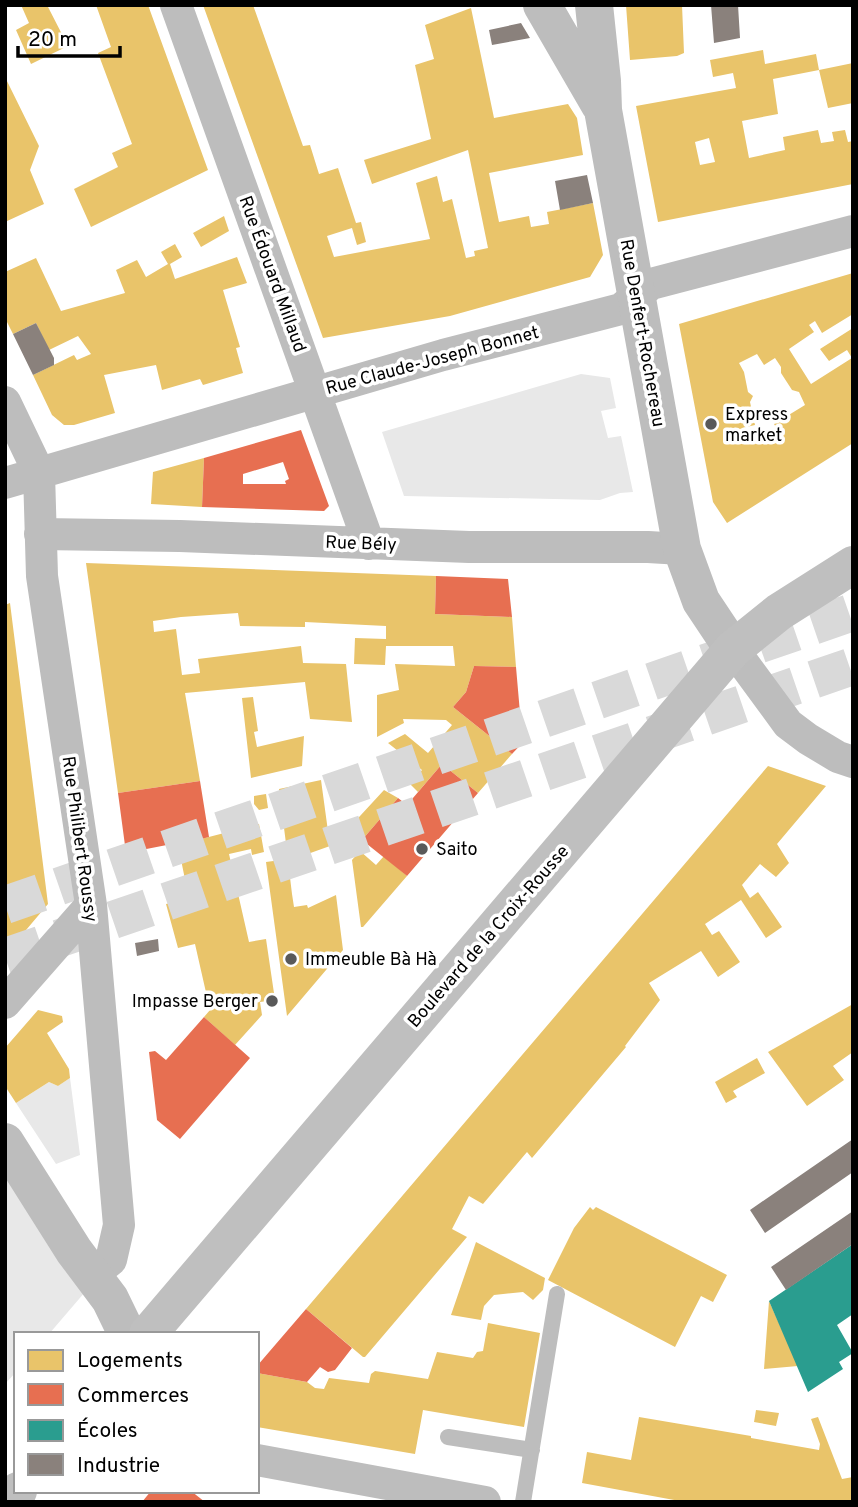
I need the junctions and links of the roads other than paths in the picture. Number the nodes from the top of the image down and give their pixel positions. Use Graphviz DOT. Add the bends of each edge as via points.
graph roads {
  1 [pos="176,5"];
  2 [pos="542,5"];
  3 [pos="594,5"];
  4 [pos="603,110"];
  5 [pos="853,231"];
  6 [pos="637,295"];
  7 [pos="316,391"];
  8 [pos="5,402"];
  9 [pos="39,473"];
  10 [pos="5,483"];
  11 [pos="40,534"];
  12 [pos="369,544"];
  13 [pos="682,550"];
  14 [pos="853,565"];
  15 [pos="733,649"];
  16 [pos="853,762"];
  17 [pos="91,905"];
  18 [pos="5,1003"];
  19 [pos="5,1142"];
  20 [pos="92,1275"];
  21 [pos="557,1294"];
  22 [pos="126,1332"];
  23 [pos="150,1332"];
  24 [pos="448,1437"];
  25 [pos="531,1450"];
  26 [pos="259,1461"];
  27 [pos="371,1492"];
  28 [pos="485,1502"];
  29 [pos="523,1502"];
  1 -- 7 [label="street, Rue Édouard Millaud"];
  2 -- 4 [label="street"];
  3 -- 4 [label="street, Rue Denfert-Rochereau"];
  4 -- 6 [label="street, Rue Denfert-Rochereau"];
  5 -- 6 [label="street, Rue Claude-Joseph Bonnet" via="651,284"];
  6 -- 7 [label="street, Rue Claude-Joseph Bonnet" via="621,309"];
  6 -- 13 [label="street, Rue Denfert-Rochereau"];
  7 -- 9 [label="street, Rue Claude-Joseph Bonnet"];
  7 -- 12 [label="street, Rue Édouard Millaud"];
  8 -- 9 [label="street, Rue Philibert Roussy"];
  9 -- 10 [label="street, Rue Claude-Joseph Bonnet"];
  9 -- 11 [label="street, Rue Philibert Roussy"];
  11 -- 12 [label="street, Rue Bély"];
  11 -- 17 [label="street, Rue Philibert Roussy" via="42,576"];
  12 -- 13 [label="street, Rue Bély"];
  13 -- 15 [label="street, Rue Denfert-Rochereau" via="701,601"];
  14 -- 15 [label="main road, Boulevard de la Croix-Rousse" via="779,612"];
  15 -- 16 [label="street" via="788,723"];
  15 -- 23 [label="main road, Boulevard de la Croix-Rousse"];
  17 -- 18 [label="street"];
  17 -- 20 [label="street, Rue Philibert Roussy" via="119,1224 111,1260"];
  19 -- 20 [label="street"];
  20 -- 22 [label="street"];
  21 -- 25 [label="lane"];
  24 -- 25 [label="lane"];
  25 -- 29 [label="lane"];
  26 -- 27 [label="street"];
  27 -- 28 [label="street"];
}
